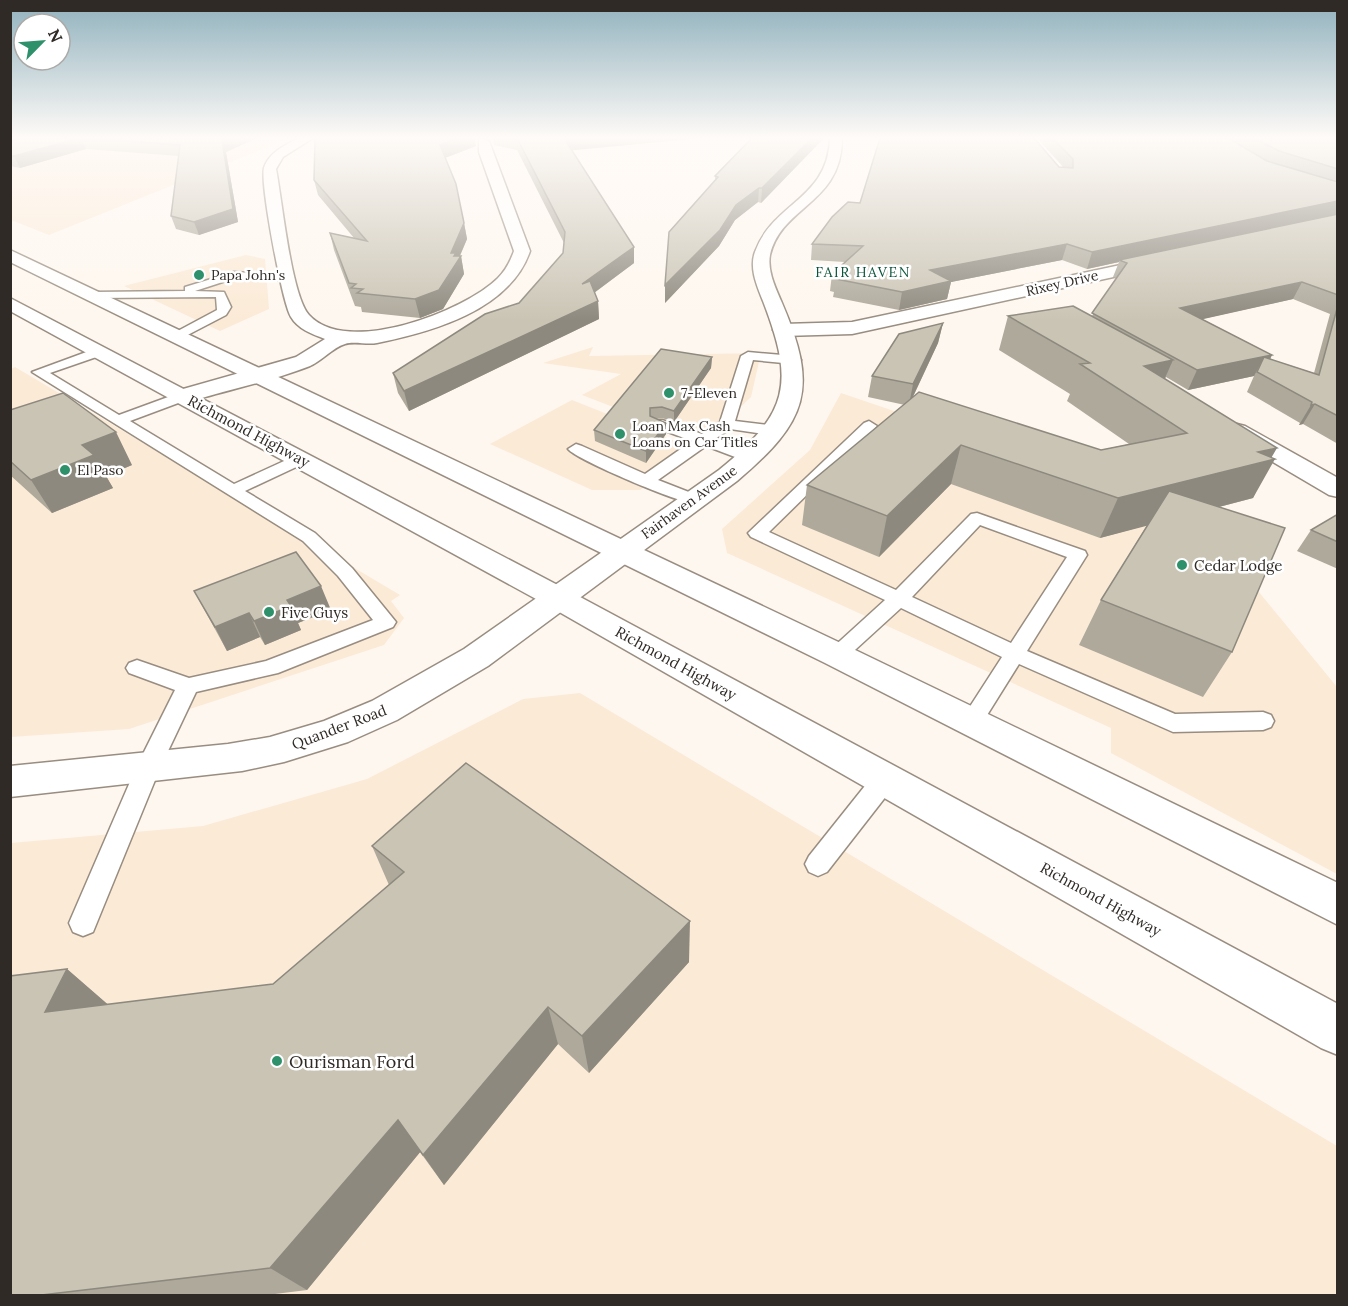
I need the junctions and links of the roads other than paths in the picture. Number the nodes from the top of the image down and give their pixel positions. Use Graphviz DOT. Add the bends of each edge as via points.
graph roads {
  1 [pos="275,199"];
  2 [pos="503,199"];
  3 [pos="810,199"];
  4 [pos="10,255"];
  5 [pos="1180,257"];
  6 [pos="288,280"];
  7 [pos="254,288"];
  8 [pos="94,295"];
  9 [pos="178,295"];
  10 [pos="1005,296"];
  11 [pos="10,303"];
  12 [pos="1031,310"];
  13 [pos="783,330"];
  14 [pos="178,336"];
  15 [pos="341,338"];
  16 [pos="100,351"];
  17 [pos="794,360"];
  18 [pos="257,375"];
  19 [pos="184,396"];
  20 [pos="120,420"];
  21 [pos="657,423"];
  22 [pos="1223,423"];
  23 [pos="727,424"];
  24 [pos="870,426"];
  25 [pos="777,431"];
  26 [pos="705,440"];
  27 [pos="576,449"];
  28 [pos="749,457"];
  29 [pos="301,459"];
  30 [pos="646,481"];
  31 [pos="1338,489"];
  32 [pos="234,490"];
  33 [pos="693,500"];
  34 [pos="622,551"];
  35 [pos="558,598"];
  36 [pos="899,599"];
  37 [pos="837,655"];
  38 [pos="1017,655"];
  39 [pos="137,668"];
  40 [pos="188,686"];
  41 [pos="1263,721"];
  42 [pos="971,722"];
  43 [pos="148,768"];
  44 [pos="885,779"];
  45 [pos="10,782"];
  46 [pos="818,864"];
  47 [pos="1338,905"];
  48 [pos="83,923"];
  49 [pos="1338,1031"];
  1 -- 6 [label="main road"];
  2 -- 15 [label="main road" via="520,243 520,262 501,285 451,313 378,336"];
  3 -- 13 [label="main road, Fairhaven Avenue" via="776,229 763,251 762,276"];
  4 -- 8 [label="main road"];
  5 -- 10 [label="main road, Rixey Drive"];
  6 -- 7 [label="lane"];
  6 -- 9 [label="lane" via="234,275"];
  6 -- 15 [label="main road" via="293,306 300,318"];
  8 -- 9 [label="lane"];
  8 -- 14 [label="main road"];
  9 -- 14 [label="lane" via="226,293 222,312"];
  10 -- 12 [label="main road"];
  10 -- 13 [label="main road, Rixey Drive" via="852,328"];
  11 -- 16 [label="main road, Richmond Highway"];
  13 -- 17 [label="main road, Fairhaven Avenue"];
  14 -- 18 [label="main road"];
  15 -- 18 [label="main road" via="312,357"];
  16 -- 19 [label="main road, Richmond Highway"];
  16 -- 20 [label="lane" via="39,372"];
  17 -- 23 [label="lane" via="748,356"];
  17 -- 25 [label="main road, Fairhaven Avenue" via="789,404"];
  18 -- 19 [label="main road"];
  18 -- 34 [label="main road"];
  19 -- 20 [label="lane"];
  19 -- 29 [label="main road, Richmond Highway"];
  20 -- 32 [label="lane"];
  21 -- 26 [label="lane"];
  22 -- 31 [label="main road"];
  23 -- 25 [label="lane"];
  23 -- 26 [label="lane"];
  24 -- 36 [label="lane" via="757,533"];
  25 -- 28 [label="main road, Fairhaven Avenue"];
  26 -- 28 [label="lane"];
  26 -- 30 [label="lane"];
  27 -- 30 [label="lane"];
  28 -- 33 [label="main road, Fairhaven Avenue"];
  29 -- 32 [label="lane"];
  29 -- 35 [label="main road, Richmond Highway"];
  30 -- 33 [label="lane"];
  32 -- 40 [label="lane" via="309,537 345,572 386,622 270,668"];
  33 -- 34 [label="main road, Fairhaven Avenue"];
  34 -- 35 [label="main road, Quander Road"];
  34 -- 37 [label="main road"];
  35 -- 43 [label="main road, Quander Road" via="457,672 388,709 316,739 241,757"];
  35 -- 44 [label="main road, Richmond Highway"];
  36 -- 37 [label="lane"];
  36 -- 38 [label="lane"];
  36 -- 38 [label="lane" via="977,518 1078,555"];
  37 -- 42 [label="main road"];
  38 -- 41 [label="lane" via="1173,723"];
  38 -- 42 [label="lane"];
  39 -- 40 [label="lane"];
  40 -- 43 [label="lane"];
  42 -- 47 [label="main road"];
  43 -- 45 [label="main road, Quander Road"];
  43 -- 48 [label="lane"];
  44 -- 46 [label="lane"];
  44 -- 49 [label="main road, Richmond Highway"];
}
